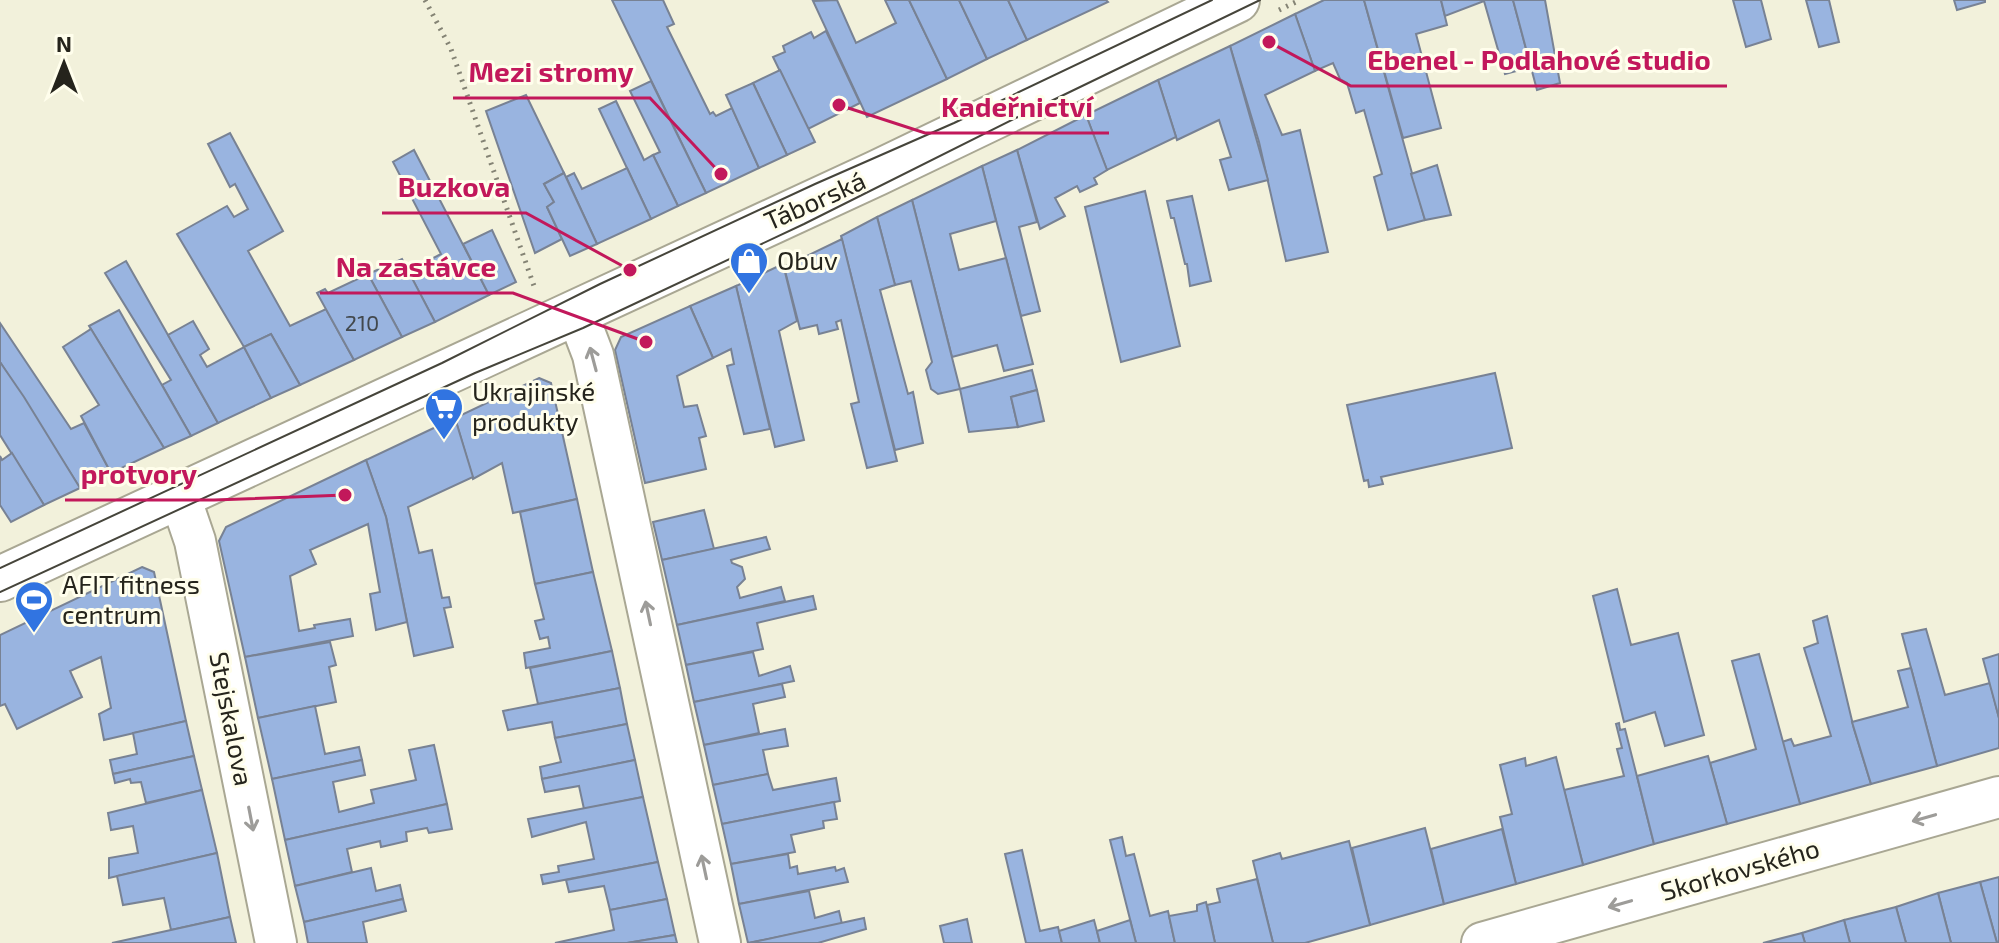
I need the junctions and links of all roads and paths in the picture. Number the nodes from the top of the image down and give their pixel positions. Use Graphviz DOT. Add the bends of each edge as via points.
graph roads {
  1 [pos="425,0"];
  2 [pos="1237,0"];
  3 [pos="534,286"];
  4 [pos="577,313"];
  5 [pos="180,497"];
  6 [pos="0,579"];
  7 [pos="1999,797"];
  8 [pos="276,943"];
  9 [pos="720,943"];
  10 [pos="1482,943"];
  1 -- 3 [label="path" via="451,49"];
  2 -- 4 [label="street, Táborská"];
  4 -- 5 [label="street, Táborská"];
  9 -- 4 [label="street, one-way" via="593,355"];
  5 -- 6 [label="street, Táborská"];
  5 -- 8 [label="street, Stejskalova, one-way" via="195,541"];
  7 -- 10 [label="street, Skorkovského, one-way"];
}
